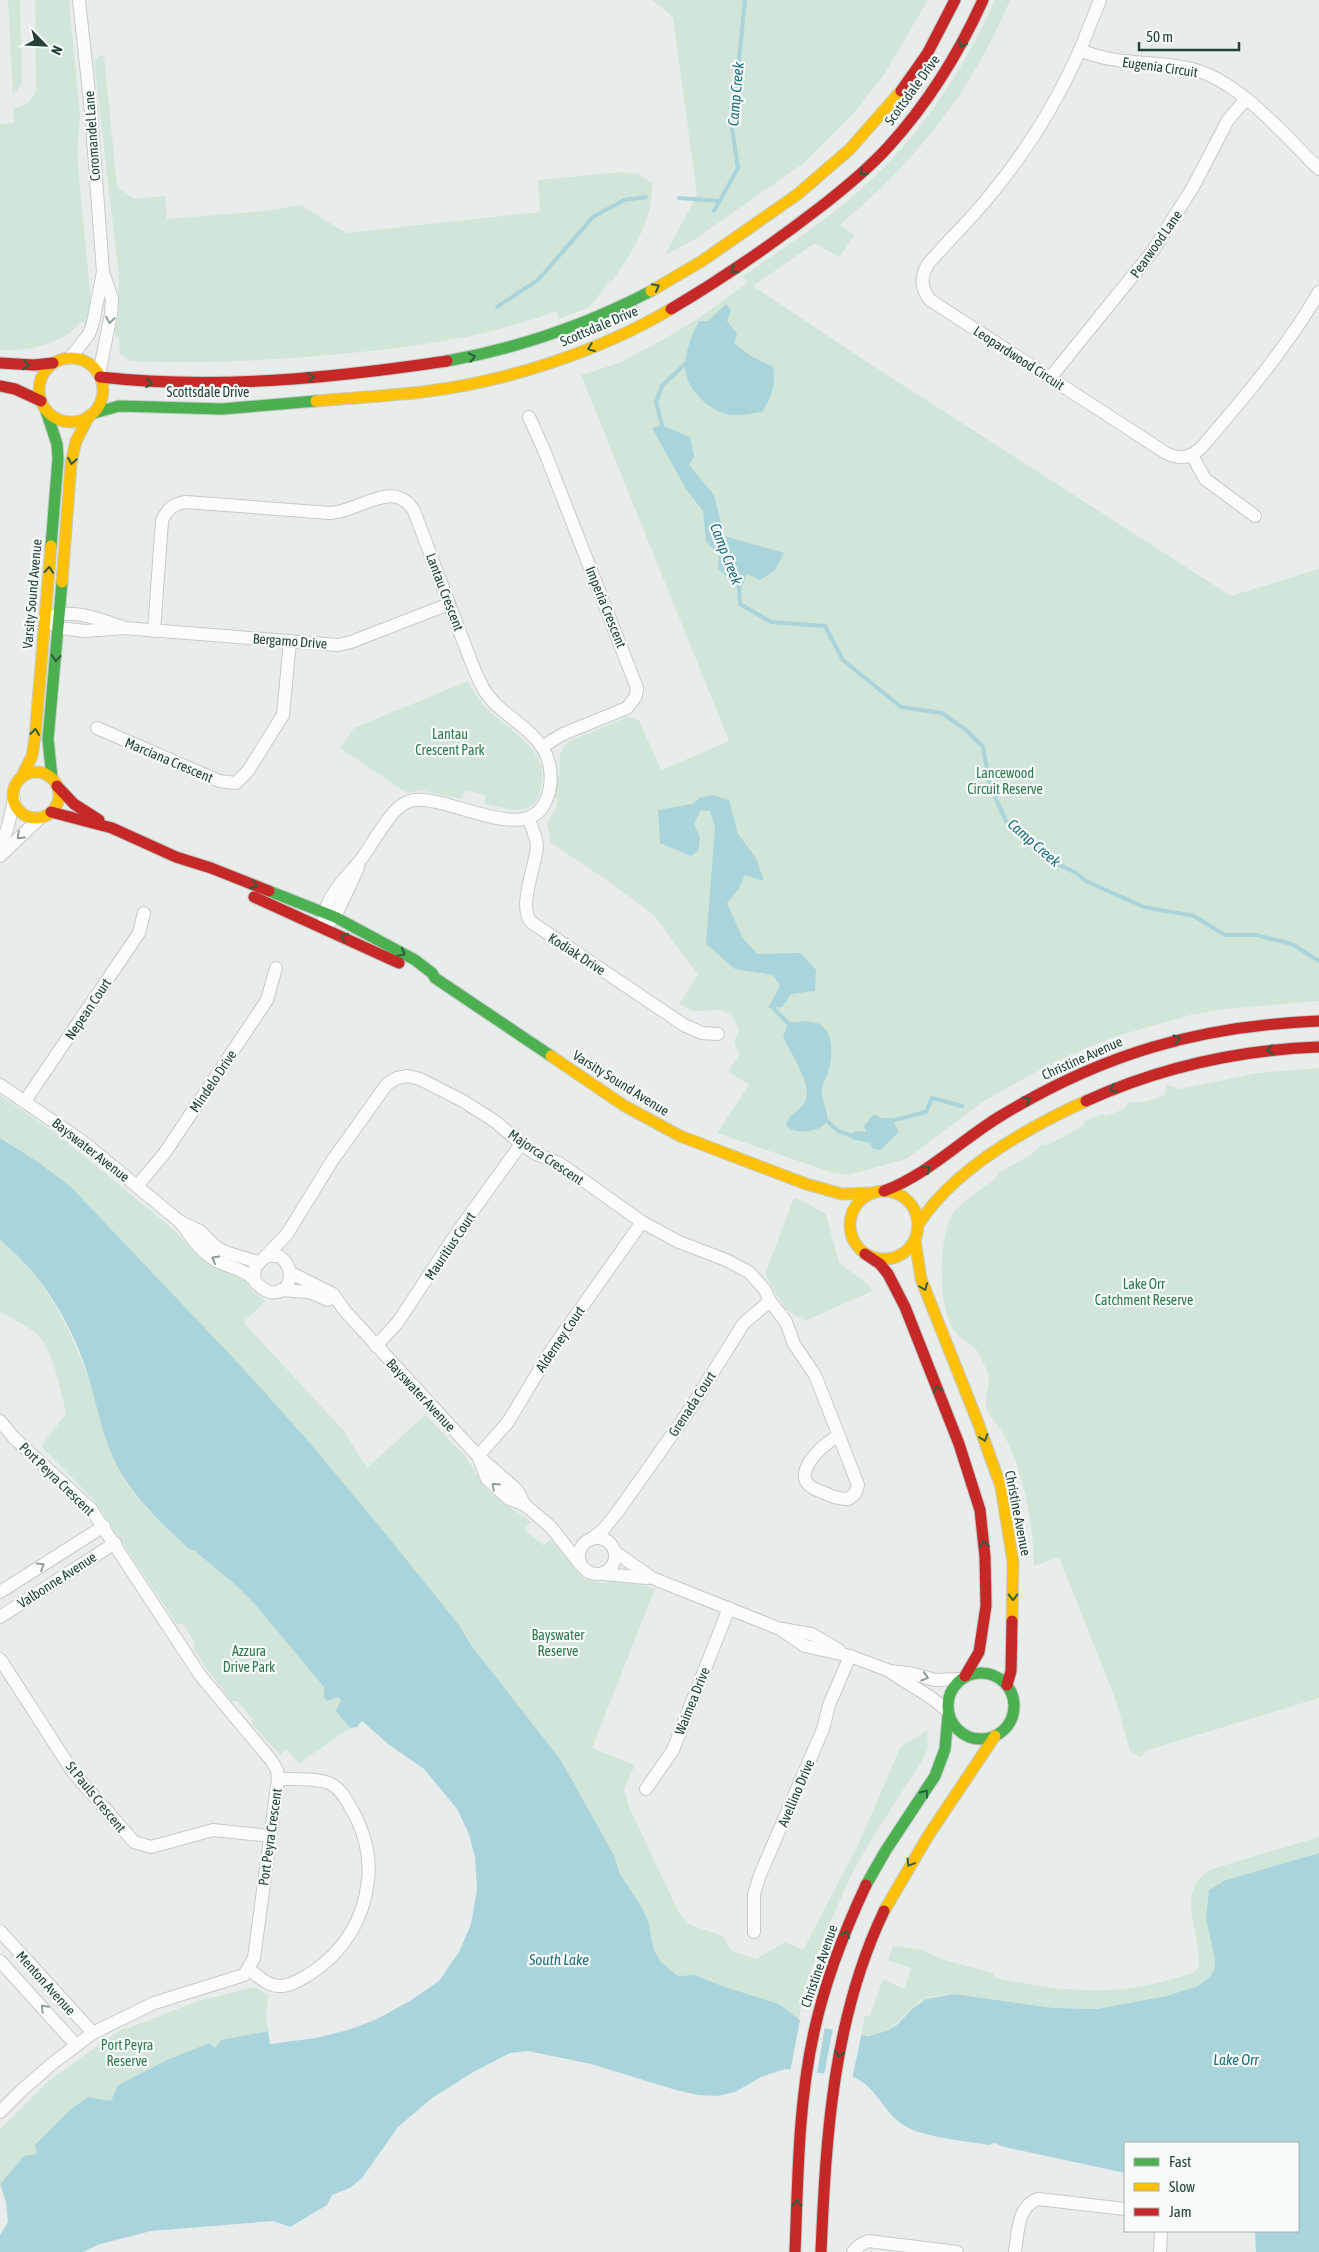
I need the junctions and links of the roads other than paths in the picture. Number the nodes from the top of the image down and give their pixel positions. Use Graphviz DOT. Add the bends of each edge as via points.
graph roads {
  1 [pos="79,0"];
  2 [pos="955,0"];
  3 [pos="983,0"];
  4 [pos="1100,0"];
  5 [pos="1080,50"];
  6 [pos="1246,99"];
  7 [pos="1319,170"];
  8 [pos="103,272"];
  9 [pos="1319,292"];
  10 [pos="70,358"];
  11 [pos="0,363"];
  12 [pos="53,363"];
  13 [pos="100,375"];
  14 [pos="1050,378"];
  15 [pos="0,386"];
  16 [pos="44,406"];
  17 [pos="92,415"];
  18 [pos="528,417"];
  19 [pos="1192,456"];
  20 [pos="1255,516"];
  21 [pos="449,604"];
  22 [pos="60,614"];
  23 [pos="45,619"];
  24 [pos="59,628"];
  25 [pos="124,628"];
  26 [pos="154,631"];
  27 [pos="290,642"];
  28 [pos="97,728"];
  29 [pos="542,747"];
  30 [pos="21,778"];
  31 [pos="54,782"];
  32 [pos="14,799"];
  33 [pos="46,815"];
  34 [pos="529,819"];
  35 [pos="112,828"];
  36 [pos="0,849"];
  37 [pos="0,856"];
  38 [pos="176,856"];
  39 [pos="144,913"];
  40 [pos="330,915"];
  41 [pos="323,928"];
  42 [pos="276,968"];
  43 [pos="435,978"];
  44 [pos="1319,1021"];
  45 [pos="718,1034"];
  46 [pos="1319,1047"];
  47 [pos="0,1084"];
  48 [pos="25,1101"];
  49 [pos="522,1144"];
  50 [pos="806,1184"];
  51 [pos="137,1186"];
  52 [pos="884,1191"];
  53 [pos="872,1193"];
  54 [pos="179,1221"];
  55 [pos="642,1222"];
  56 [pos="850,1225"];
  57 [pos="918,1225"];
  58 [pos="287,1234"];
  59 [pos="915,1240"];
  60 [pos="865,1254"];
  61 [pos="262,1259"];
  62 [pos="285,1260"];
  63 [pos="291,1273"];
  64 [pos="256,1283"];
  65 [pos="281,1290"];
  66 [pos="770,1301"];
  67 [pos="345,1311"];
  68 [pos="376,1346"];
  69 [pos="0,1421"];
  70 [pos="839,1436"];
  71 [pos="478,1456"];
  72 [pos="618,1510"];
  73 [pos="104,1526"];
  74 [pos="550,1526"];
  75 [pos="588,1541"];
  76 [pos="115,1543"];
  77 [pos="615,1550"];
  78 [pos="580,1564"];
  79 [pos="604,1574"];
  80 [pos="652,1578"];
  81 [pos="0,1592"];
  82 [pos="729,1608"];
  83 [pos="0,1617"];
  84 [pos="850,1656"];
  85 [pos="0,1659"];
  86 [pos="890,1671"];
  87 [pos="963,1678"];
  88 [pos="1007,1685"];
  89 [pos="948,1713"];
  90 [pos="995,1736"];
  91 [pos="278,1779"];
  92 [pos="646,1789"];
  93 [pos="270,1836"];
  94 [pos="0,1931"];
  95 [pos="754,1932"];
  96 [pos="0,1961"];
  97 [pos="248,1969"];
  98 [pos="93,2033"];
  99 [pos="76,2045"];
  100 [pos="0,2112"];
  101 [pos="1124,2209"];
  102 [pos="1161,2232"];
  103 [pos="795,2252"];
  104 [pos="821,2252"];
  105 [pos="853,2252"];
  106 [pos="957,2252"];
  107 [pos="1015,2252"];
  108 [pos="1160,2252"];
  1 -- 8 [label="street, Coromandel Lane"];
  13 -- 2 [label="main road, Scottsdale Drive, one-way" via="142,383 217,384 400,368 494,352 591,319 700,262 803,190 842,157 898,95 939,33"];
  3 -- 17 [label="main road, Scottsdale Drive, one-way" via="968,34 935,89 890,146 860,175 818,210 718,280 629,331 529,369 423,392 222,409 118,406"];
  4 -- 5 [label="street"];
  5 -- 6 [label="street, Eugenia Circuit" via="1108,60 1202,72 1227,83"];
  5 -- 14 [label="street, Leopardwood Circuit" via="1028,144 987,200 928,264 922,282 930,300"];
  6 -- 7 [label="street, Eugenia Circuit"];
  6 -- 14 [label="street, Pearwood Lane" via="1228,120 1189,194 1152,252"];
  8 -- 10 [label="street, Coromandel Lane" via="89,334"];
  8 -- 13 [label="street, Coromandel Lane, one-way" via="112,299"];
  9 -- 19 [label="street" via="1257,383"];
  10 -- 12 [label="main road"];
  10 -- 13 [label="main road" via="93,365"];
  11 -- 12 [label="main road, one-way"];
  12 -- 16 [label="main road" via="40,380 39,391"];
  13 -- 17 [label="main road" via="103,394"];
  14 -- 19 [label="street, Leopardwood Circuit" via="1166,453 1174,457"];
  15 -- 16 [label="main road" via="15,389"];
  16 -- 17 [label="main road" via="54,418 64,422 75,422"];
  23 -- 16 [label="main road, Varsity Sound Avenue, one-way" via="58,459 57,444"];
  17 -- 22 [label="main road, Varsity Sound Avenue, one-way" via="76,440 71,463"];
  18 -- 29 [label="street, Imperia Crescent" via="544,450 637,688 636,696 627,708 563,734"];
  19 -- 20 [label="street" via="1204,479"];
  21 -- 26 [label="street, Lantau Crescent" via="414,511 410,504 398,497 389,495 346,512 330,514 186,502 170,507 162,521"];
  21 -- 27 [label="street, Bergamo Drive" via="351,642 324,645"];
  21 -- 29 [label="street, Lantau Crescent" via="484,689"];
  22 -- 23 [label="street, Bergamo Drive"];
  22 -- 24 [label="main road, Varsity Sound Avenue"];
  22 -- 25 [label="street, Bergamo Drive" via="100,619"];
  23 -- 24 [label="street, Bergamo Drive"];
  30 -- 23 [label="main road, Varsity Sound Avenue, one-way" via="32,756 35,737"];
  24 -- 25 [label="street, Bergamo Drive" via="98,631"];
  24 -- 31 [label="main road, Varsity Sound Avenue, one-way" via="48,738"];
  25 -- 26 [label="street, Bergamo Drive"];
  26 -- 27 [label="street, Bergamo Drive"];
  27 -- 28 [label="street, Marciana Crescent" via="283,715 248,772 236,783 220,781"];
  29 -- 34 [label="street, Lantau Crescent" via="550,764 548,797 542,810"];
  30 -- 31 [label="main road" via="40,772"];
  30 -- 32 [label="main road"];
  31 -- 33 [label="main road" via="58,800"];
  31 -- 35 [label="main road, Varsity Sound Avenue" via="74,804"];
  32 -- 33 [label="main road" via="21,812 34,818"];
  32 -- 36 [label="street"];
  33 -- 35 [label="main road, Varsity Sound Avenue"];
  33 -- 37 [label="street, one-way"];
  34 -- 40 [label="street" via="514,820 429,801 408,801 394,812 340,883 328,902"];
  34 -- 45 [label="street, Kodiak Drive" via="537,847 525,908 527,918 684,1025"];
  35 -- 38 [label="main road, Varsity Sound Avenue"];
  38 -- 40 [label="main road, Varsity Sound Avenue, one-way"];
  38 -- 41 [label="main road, Varsity Sound Avenue" via="206,874"];
  39 -- 48 [label="street, Nepean Court" via="139,933"];
  40 -- 41 [label="street"];
  40 -- 43 [label="main road, Varsity Sound Avenue, one-way" via="415,960"];
  43 -- 41 [label="main road, Varsity Sound Avenue, one-way" via="427,978"];
  42 -- 51 [label="street, Mindelo Drive" via="268,1000 164,1154"];
  43 -- 50 [label="main road, Varsity Sound Avenue" via="652,1122 708,1148"];
  52 -- 44 [label="main road, Christine Avenue, one-way" via="906,1184 977,1131 1041,1093 1126,1054 1185,1037 1233,1028"];
  46 -- 57 [label="main road, one-way" via="1267,1050 1212,1059 1128,1083 1070,1108 956,1179 935,1198"];
  47 -- 48 [label="street, Bayswater Avenue"];
  48 -- 51 [label="street, Bayswater Avenue" via="82,1141"];
  49 -- 55 [label="street, Majorca Crescent" via="536,1154 559,1163"];
  49 -- 58 [label="street, Majorca Crescent" via="489,1116 463,1101 420,1079 397,1078 378,1095"];
  49 -- 68 [label="street, Mauritius Court" via="456,1234 398,1322"];
  50 -- 53 [label="main road, Varsity Sound Avenue" via="842,1194"];
  50 -- 56 [label="main road, Varsity Sound Avenue" via="838,1202"];
  51 -- 54 [label="street, Bayswater Avenue"];
  52 -- 53 [label="main road"];
  52 -- 57 [label="main road" via="894,1192 910,1204 916,1212"];
  53 -- 56 [label="main road" via="856,1206"];
  54 -- 61 [label="street, Bayswater Avenue" via="200,1231 216,1247 228,1253"];
  64 -- 54 [label="street, Bayswater Avenue, one-way" via="249,1275 210,1258"];
  55 -- 66 [label="street, Majorca Crescent" via="749,1272"];
  55 -- 71 [label="street, Alderney Court" via="552,1349 508,1422"];
  56 -- 60 [label="main road" via="857,1246"];
  57 -- 59 [label="main road"];
  58 -- 61 [label="street, Majorca Crescent"];
  58 -- 62 [label="street, Majorca Crescent"];
  59 -- 60 [label="main road" via="898,1256 887,1259"];
  59 -- 88 [label="main road, Christine Avenue, one-way" via="921,1279 978,1420 1001,1487 1013,1562"];
  87 -- 60 [label="main road, Christine Avenue, one-way" via="979,1652 986,1606 980,1510 959,1444 905,1308 888,1274"];
  61 -- 62 [label="street, Bayswater Avenue" via="272,1255"];
  61 -- 64 [label="street" via="254,1272"];
  62 -- 63 [label="street"];
  63 -- 65 [label="street" via="290,1280"];
  63 -- 67 [label="street, Bayswater Avenue" via="333,1294"];
  64 -- 65 [label="street, Bayswater Avenue" via="265,1290"];
  65 -- 67 [label="street, Bayswater Avenue" via="309,1292"];
  66 -- 70 [label="street, Majorca Crescent" via="786,1322 794,1344 815,1375"];
  66 -- 72 [label="street, Grenada Court" via="744,1323 686,1416"];
  67 -- 68 [label="street, Bayswater Avenue"];
  68 -- 71 [label="street, Bayswater Avenue"];
  69 -- 73 [label="street, Port Peyra Crescent" via="14,1438 84,1501"];
  70 -- 70 [label="street, Majorca Crescent" via="858,1485 855,1494 848,1499 814,1489 804,1478 820,1447"];
  71 -- 74 [label="street, Bayswater Avenue" via="517,1490 525,1505"];
  72 -- 75 [label="street, Grenada Court" via="603,1530"];
  72 -- 77 [label="street, Grenada Court" via="613,1532"];
  73 -- 76 [label="street, Port Peyra Crescent"];
  81 -- 73 [label="street, Valbonne Avenue, one-way"];
  74 -- 75 [label="street, Bayswater Avenue"];
  74 -- 78 [label="street, Bayswater Avenue"];
  75 -- 77 [label="street, Bayswater Avenue" via="596,1538 607,1540"];
  75 -- 78 [label="street" via="579,1553"];
  76 -- 83 [label="street, Valbonne Avenue"];
  76 -- 91 [label="street, Port Peyra Crescent" via="200,1675 271,1760"];
  77 -- 79 [label="street" via="615,1562"];
  77 -- 80 [label="street, Bayswater Avenue"];
  78 -- 79 [label="street, Bayswater Avenue" via="593,1574"];
  79 -- 80 [label="street, Bayswater Avenue"];
  80 -- 82 [label="street, Bayswater Avenue"];
  82 -- 84 [label="street, Bayswater Avenue" via="780,1629 811,1634"];
  82 -- 92 [label="street, Waimea Drive" via="673,1750"];
  84 -- 86 [label="street, Bayswater Avenue"];
  84 -- 95 [label="street, Avellino Drive" via="760,1875 754,1894"];
  85 -- 93 [label="street, St Pauls Crescent" via="73,1772 134,1842 151,1847 213,1830"];
  86 -- 87 [label="street, Bayswater Avenue, one-way" via="936,1680"];
  86 -- 89 [label="street, Bayswater Avenue" via="937,1700"];
  87 -- 88 [label="main road" via="976,1672 988,1673"];
  87 -- 89 [label="main road, Christine Avenue" via="949,1694"];
  88 -- 90 [label="main road, Christine Avenue" via="1014,1700 1012,1716 1004,1730"];
  89 -- 90 [label="main road" via="959,1731 967,1736 986,1739"];
  103 -- 89 [label="main road, Christine Avenue, one-way" via="805,2085 818,2013 834,1962 866,1885 938,1770 945,1747"];
  90 -- 104 [label="main road, Christine Avenue, one-way" via="916,1852 865,1955 846,2018 832,2090"];
  91 -- 93 [label="street, Port Peyra Crescent"];
  91 -- 97 [label="street" via="325,1781 346,1799 357,1818 368,1858 365,1898 358,1920 335,1955 300,1980 280,1986"];
  93 -- 97 [label="street, Port Peyra Crescent" via="254,1958"];
  94 -- 98 [label="street, Menton Avenue"];
  99 -- 96 [label="street, Menton Avenue, one-way"];
  97 -- 98 [label="street" via="239,1978 154,2003"];
  98 -- 99 [label="street"];
  99 -- 100 [label="street"];
  101 -- 107 [label="street" via="1038,2199 1030,2202 1024,2208"];
  102 -- 108 [label="street"];
  105 -- 106 [label="street" via="868,2241"];
}
